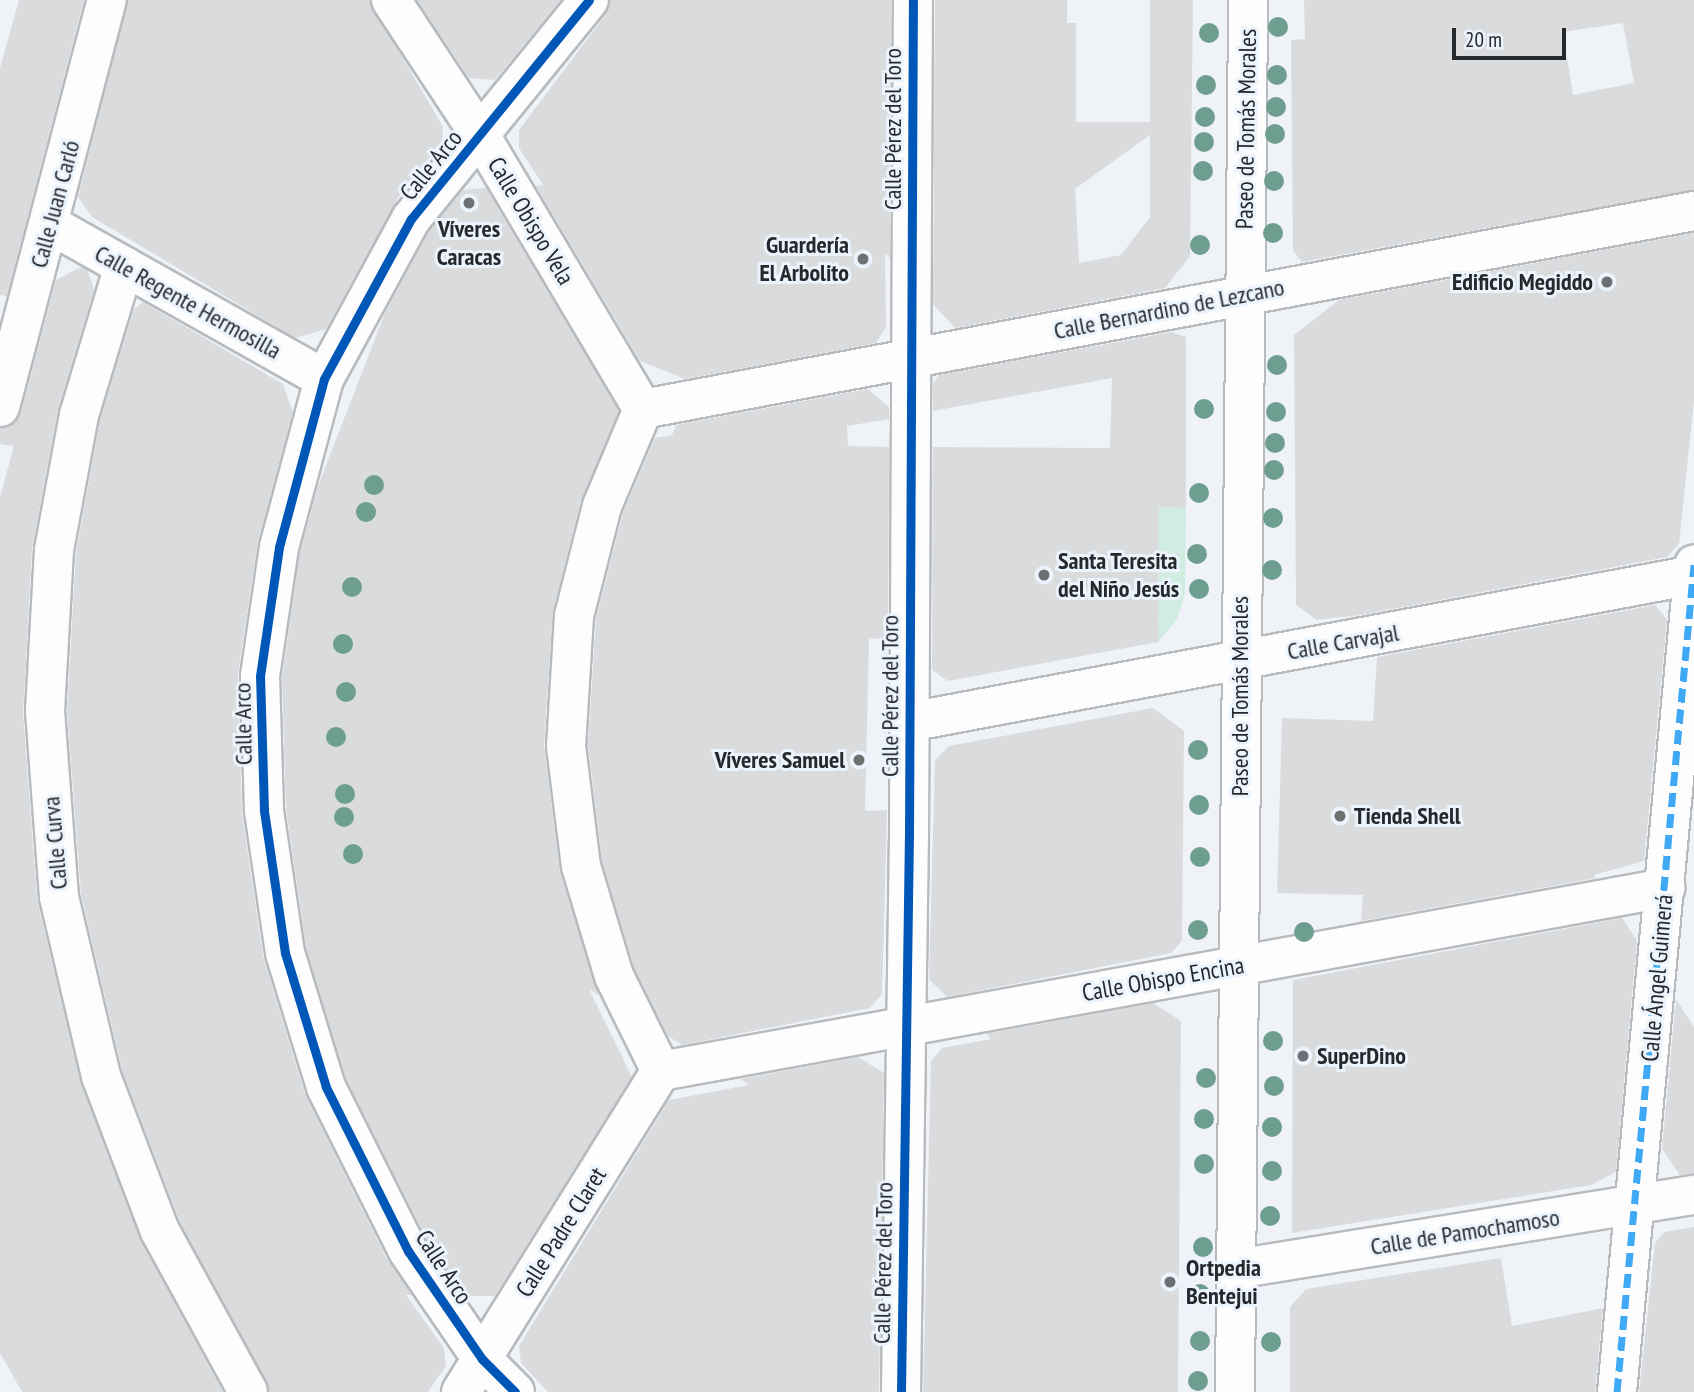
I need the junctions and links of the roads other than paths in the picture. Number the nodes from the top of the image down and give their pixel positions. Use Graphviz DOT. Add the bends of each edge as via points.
graph roads {
  1 [pos="107,0"];
  2 [pos="391,0"];
  3 [pos="589,0"];
  4 [pos="913,0"];
  5 [pos="1248,0"];
  6 [pos="480,135"];
  7 [pos="1694,211"];
  8 [pos="51,225"];
  9 [pos="124,266"];
  10 [pos="1242,295"];
  11 [pos="911,359"];
  12 [pos="324,379"];
  13 [pos="0,407"];
  14 [pos="643,410"];
  15 [pos="1694,572"];
  16 [pos="1240,660"];
  17 [pos="909,722"];
  18 [pos="1665,888"];
  19 [pos="1239,968"];
  20 [pos="906,1025"];
  21 [pos="661,1071"];
  22 [pos="1694,1195"];
  23 [pos="1637,1205"];
  24 [pos="1236,1269"];
  25 [pos="482,1359"];
  26 [pos="248,1392"];
  27 [pos="461,1392"];
  28 [pos="515,1392"];
  29 [pos="901,1392"];
  30 [pos="1235,1392"];
  31 [pos="1616,1392"];
  1 -- 8 [label="street, Calle Juan Carló"];
  2 -- 6 [label="street, Calle Obispo Vela"];
  3 -- 6 [label="street, Calle Arco"];
  4 -- 11 [label="street, Calle Pérez del Toro"];
  5 -- 10 [label="street, Paseo de Tomás Morales"];
  6 -- 12 [label="street, Calle Arco" via="411,219"];
  6 -- 14 [label="street, Calle Obispo Vela"];
  7 -- 10 [label="street, Calle Bernardino de Lezcano"];
  8 -- 9 [label="street, Calle Regente Hermosilla"];
  8 -- 13 [label="street, Calle Juan Carló"];
  9 -- 12 [label="street, Calle Regente Hermosilla"];
  9 -- 26 [label="street, Calle Curva" via="79,415 54,550 45,710 59,897 101,1076 160,1231"];
  10 -- 11 [label="street, Calle Bernardino de Lezcano"];
  10 -- 16 [label="street, Paseo de Tomás Morales"];
  11 -- 14 [label="street, Calle Bernardino de Lezcano"];
  11 -- 17 [label="street, Calle Pérez del Toro"];
  12 -- 25 [label="street, Calle Arco" via="279,547 260,676 264,810 285,953 326,1087 408,1251"];
  14 -- 21 [label="street" via="602,506 574,617 566,746 581,866 614,976"];
  15 -- 16 [label="street, Calle Carvajal"];
  15 -- 18 [label="street, Calle Ángel Guimerá"];
  16 -- 17 [label="street, Calle Carvajal"];
  16 -- 19 [label="street, Paseo de Tomás Morales"];
  17 -- 20 [label="street, Calle Pérez del Toro"];
  18 -- 19 [label="street, Calle Obispo Encina"];
  18 -- 23 [label="street, Calle Ángel Guimerá"];
  19 -- 20 [label="street, Calle Obispo Encina" via="1197,971"];
  19 -- 24 [label="street, Paseo de Tomás Morales"];
  20 -- 21 [label="street, Calle Obispo Encina"];
  20 -- 29 [label="street, Calle Pérez del Toro"];
  21 -- 25 [label="street, Calle Padre Claret"];
  22 -- 23 [label="street, Calle de Pamochamoso"];
  23 -- 24 [label="street, Calle de Pamochamoso"];
  23 -- 31 [label="street, Calle Ángel Guimerá"];
  24 -- 30 [label="street, Paseo de Tomás Morales"];
  25 -- 27 [label="street, Calle Padre Claret"];
  25 -- 28 [label="street, Calle Arco"];
}
